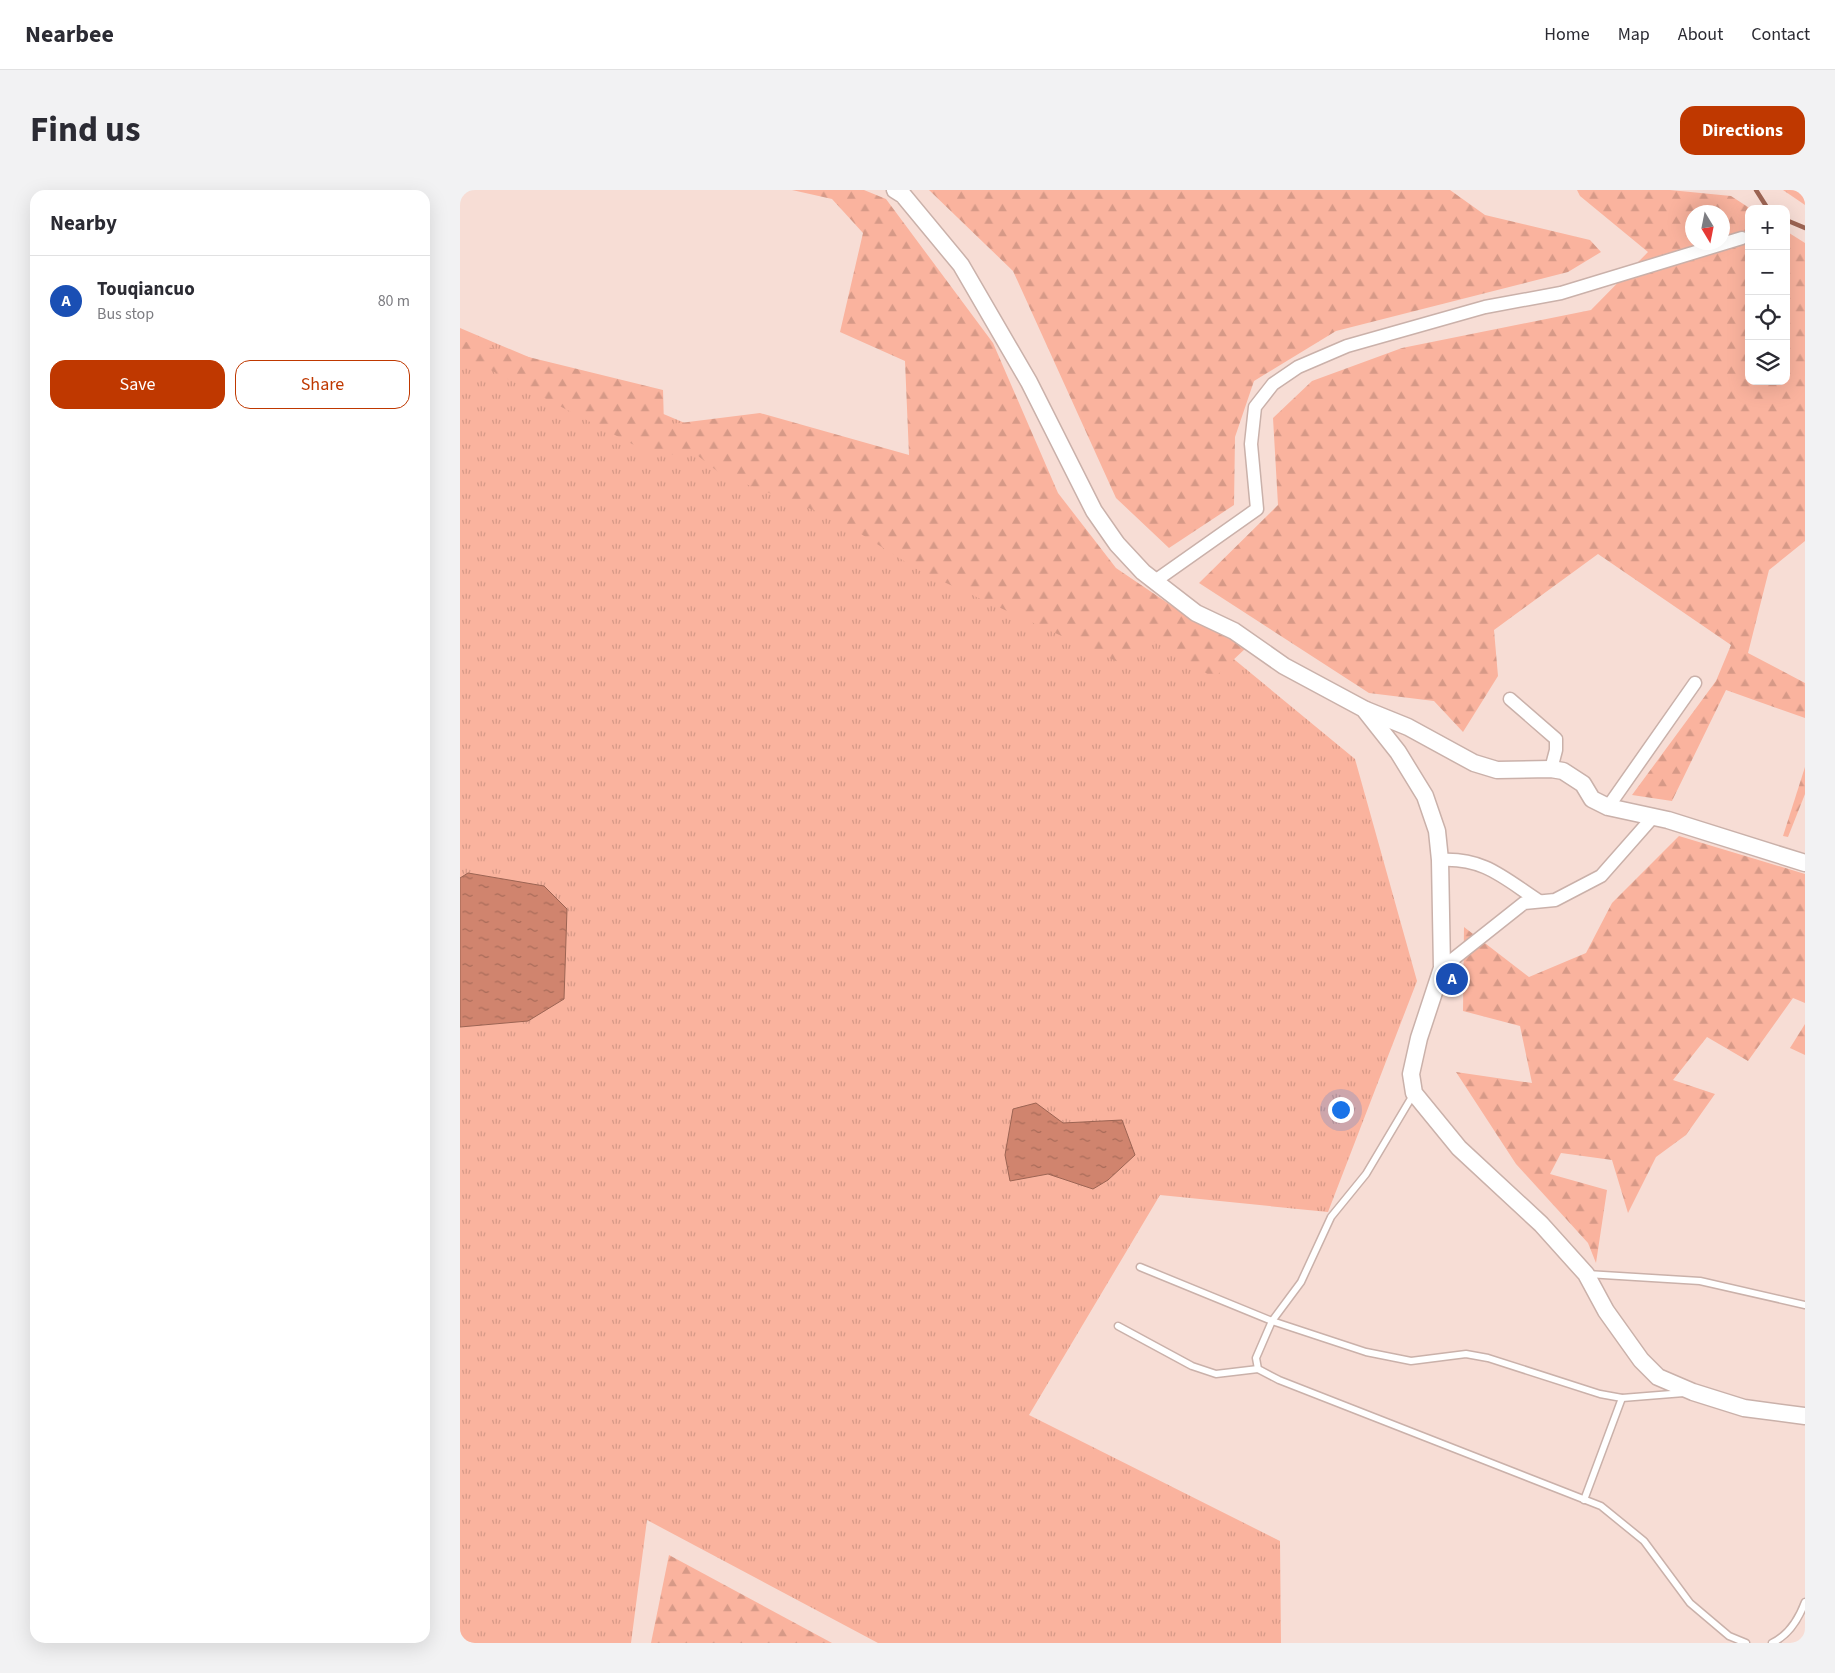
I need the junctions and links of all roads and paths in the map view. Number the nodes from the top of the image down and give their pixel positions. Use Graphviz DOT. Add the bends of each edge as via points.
graph roads {
  1 [pos="895,190"];
  2 [pos="1742,238"];
  3 [pos="1155,581"];
  4 [pos="1695,682"];
  5 [pos="1510,699"];
  6 [pos="1364,709"];
  7 [pos="1551,769"];
  8 [pos="1608,807"];
  9 [pos="1653,817"];
  10 [pos="1440,860"];
  11 [pos="1805,863"];
  12 [pos="1539,901"];
  13 [pos="1442,968"];
  14 [pos="1414,1094"];
  15 [pos="1140,1267"];
  16 [pos="1586,1274"];
  17 [pos="1805,1305"];
  18 [pos="1272,1321"];
  19 [pos="1118,1326"];
  20 [pos="1258,1369"];
  21 [pos="1693,1392"];
  22 [pos="1622,1398"];
  23 [pos="1805,1416"];
  24 [pos="1584,1500"];
  25 [pos="1805,1602"];
  26 [pos="1802,1620"];
  27 [pos="1746,1643"];
  28 [pos="1772,1643"];
  1 -- 3 [label="street" via="934,230 961,265 1029,382 1094,511 1117,544"];
  2 -- 3 [label="street" via="1561,293 1485,307 1347,346 1298,367 1273,384 1255,407 1251,444 1257,509"];
  3 -- 6 [label="street" via="1196,613 1234,631 1284,666"];
  4 -- 8 [label="street"];
  5 -- 7 [label="street" via="1556,739"];
  6 -- 7 [label="street" via="1408,727 1474,764 1497,770"];
  6 -- 10 [label="street" via="1398,752 1425,796 1437,831"];
  7 -- 8 [label="street" via="1562,771 1583,784 1592,799"];
  8 -- 9 [label="street"];
  9 -- 11 [label="street"];
  9 -- 12 [label="street" via="1601,876 1555,900"];
  10 -- 12 [label="street" via="1456,859 1484,865"];
  10 -- 13 [label="street"];
  12 -- 13 [label="street" via="1524,903"];
  13 -- 14 [label="street" via="1419,1038 1411,1074"];
  14 -- 16 [label="street" via="1459,1148 1541,1224"];
  14 -- 18 [label="lane" via="1366,1174 1331,1217 1301,1282"];
  15 -- 18 [label="lane"];
  16 -- 17 [label="lane" via="1700,1281"];
  16 -- 21 [label="street" via="1606,1311 1641,1360 1658,1377"];
  18 -- 20 [label="lane" via="1256,1358"];
  18 -- 22 [label="lane" via="1366,1352 1411,1361 1466,1354 1488,1358"];
  19 -- 20 [label="lane" via="1192,1366 1216,1374"];
  20 -- 24 [label="lane" via="1278,1380"];
  21 -- 22 [label="lane"];
  21 -- 23 [label="street" via="1744,1408"];
  22 -- 24 [label="lane"];
  24 -- 27 [label="lane" via="1601,1506 1644,1541 1690,1603 1729,1636"];
  25 -- 26 [label="lane"];
  26 -- 28 [label="lane"];
}
